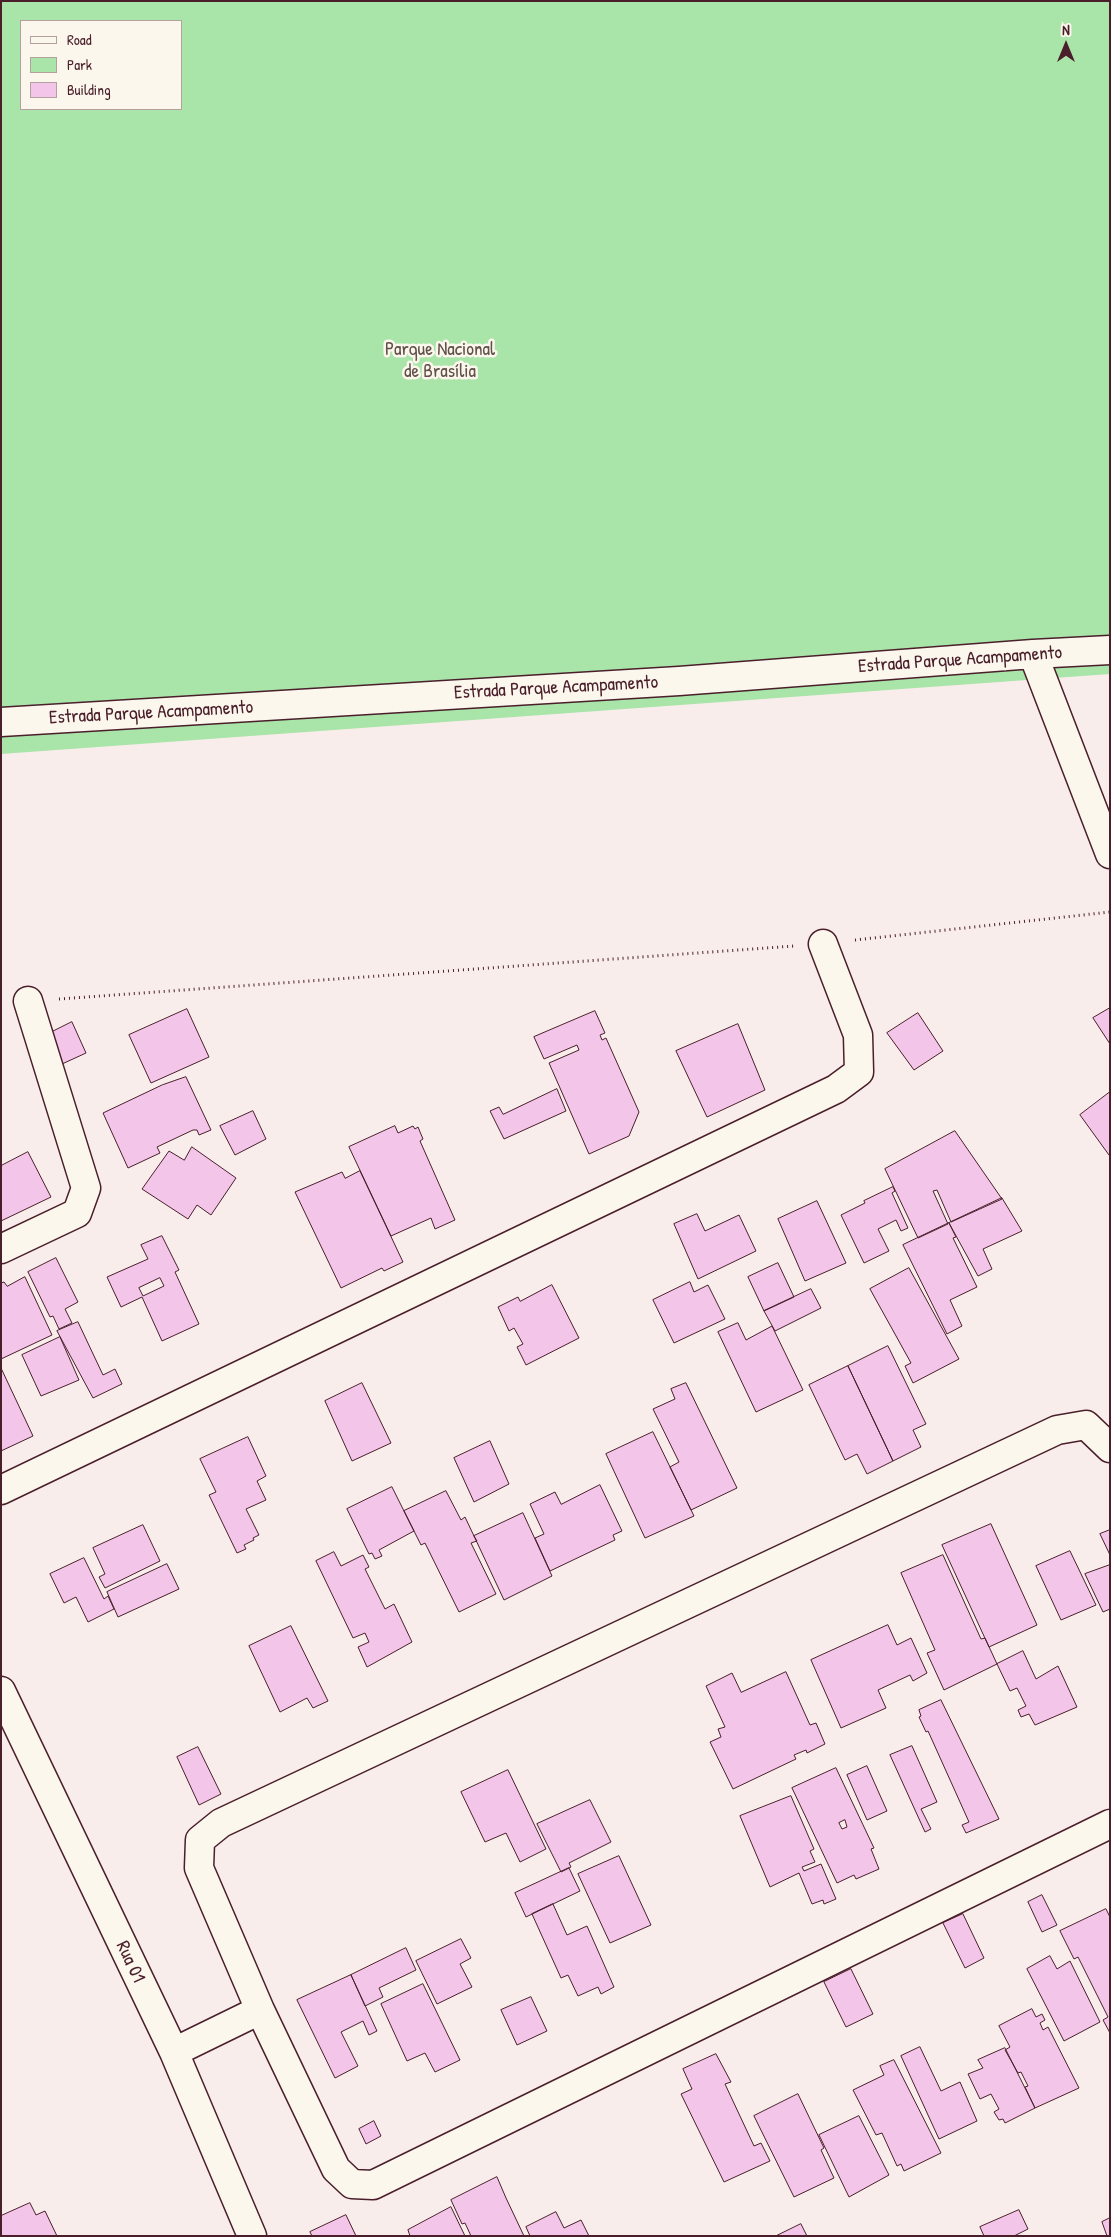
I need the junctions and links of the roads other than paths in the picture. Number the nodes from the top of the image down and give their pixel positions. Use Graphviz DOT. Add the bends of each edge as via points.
graph roads {
  1 [pos="1110,650"];
  2 [pos="1032,654"];
  3 [pos="1,722"];
  4 [pos="1110,854"];
  5 [pos="823,944"];
  6 [pos="28,1001"];
  7 [pos="1,1249"];
  8 [pos="1110,1448"];
  9 [pos="1,1490"];
  10 [pos="1,1691"];
  11 [pos="1110,1824"];
  12 [pos="260,2010"];
  13 [pos="174,2052"];
  14 [pos="251,2236"];
  1 -- 2 [label="street, Estrada Parque Acampamento"];
  2 -- 3 [label="street, Estrada Parque Acampamento" via="679,681"];
  2 -- 4 [label="street"];
  5 -- 9 [label="street" via="858,1035 859,1072 836,1088"];
  6 -- 7 [label="street" via="86,1188 77,1213"];
  8 -- 12 [label="street" via="1086,1425 1057,1430 221,1823 200,1840 199,1868"];
  10 -- 13 [label="street, Rua 01"];
  11 -- 12 [label="street" via="373,2185 352,2184 336,2169"];
  12 -- 13 [label="street"];
  13 -- 14 [label="street, Rua 01"];
}
